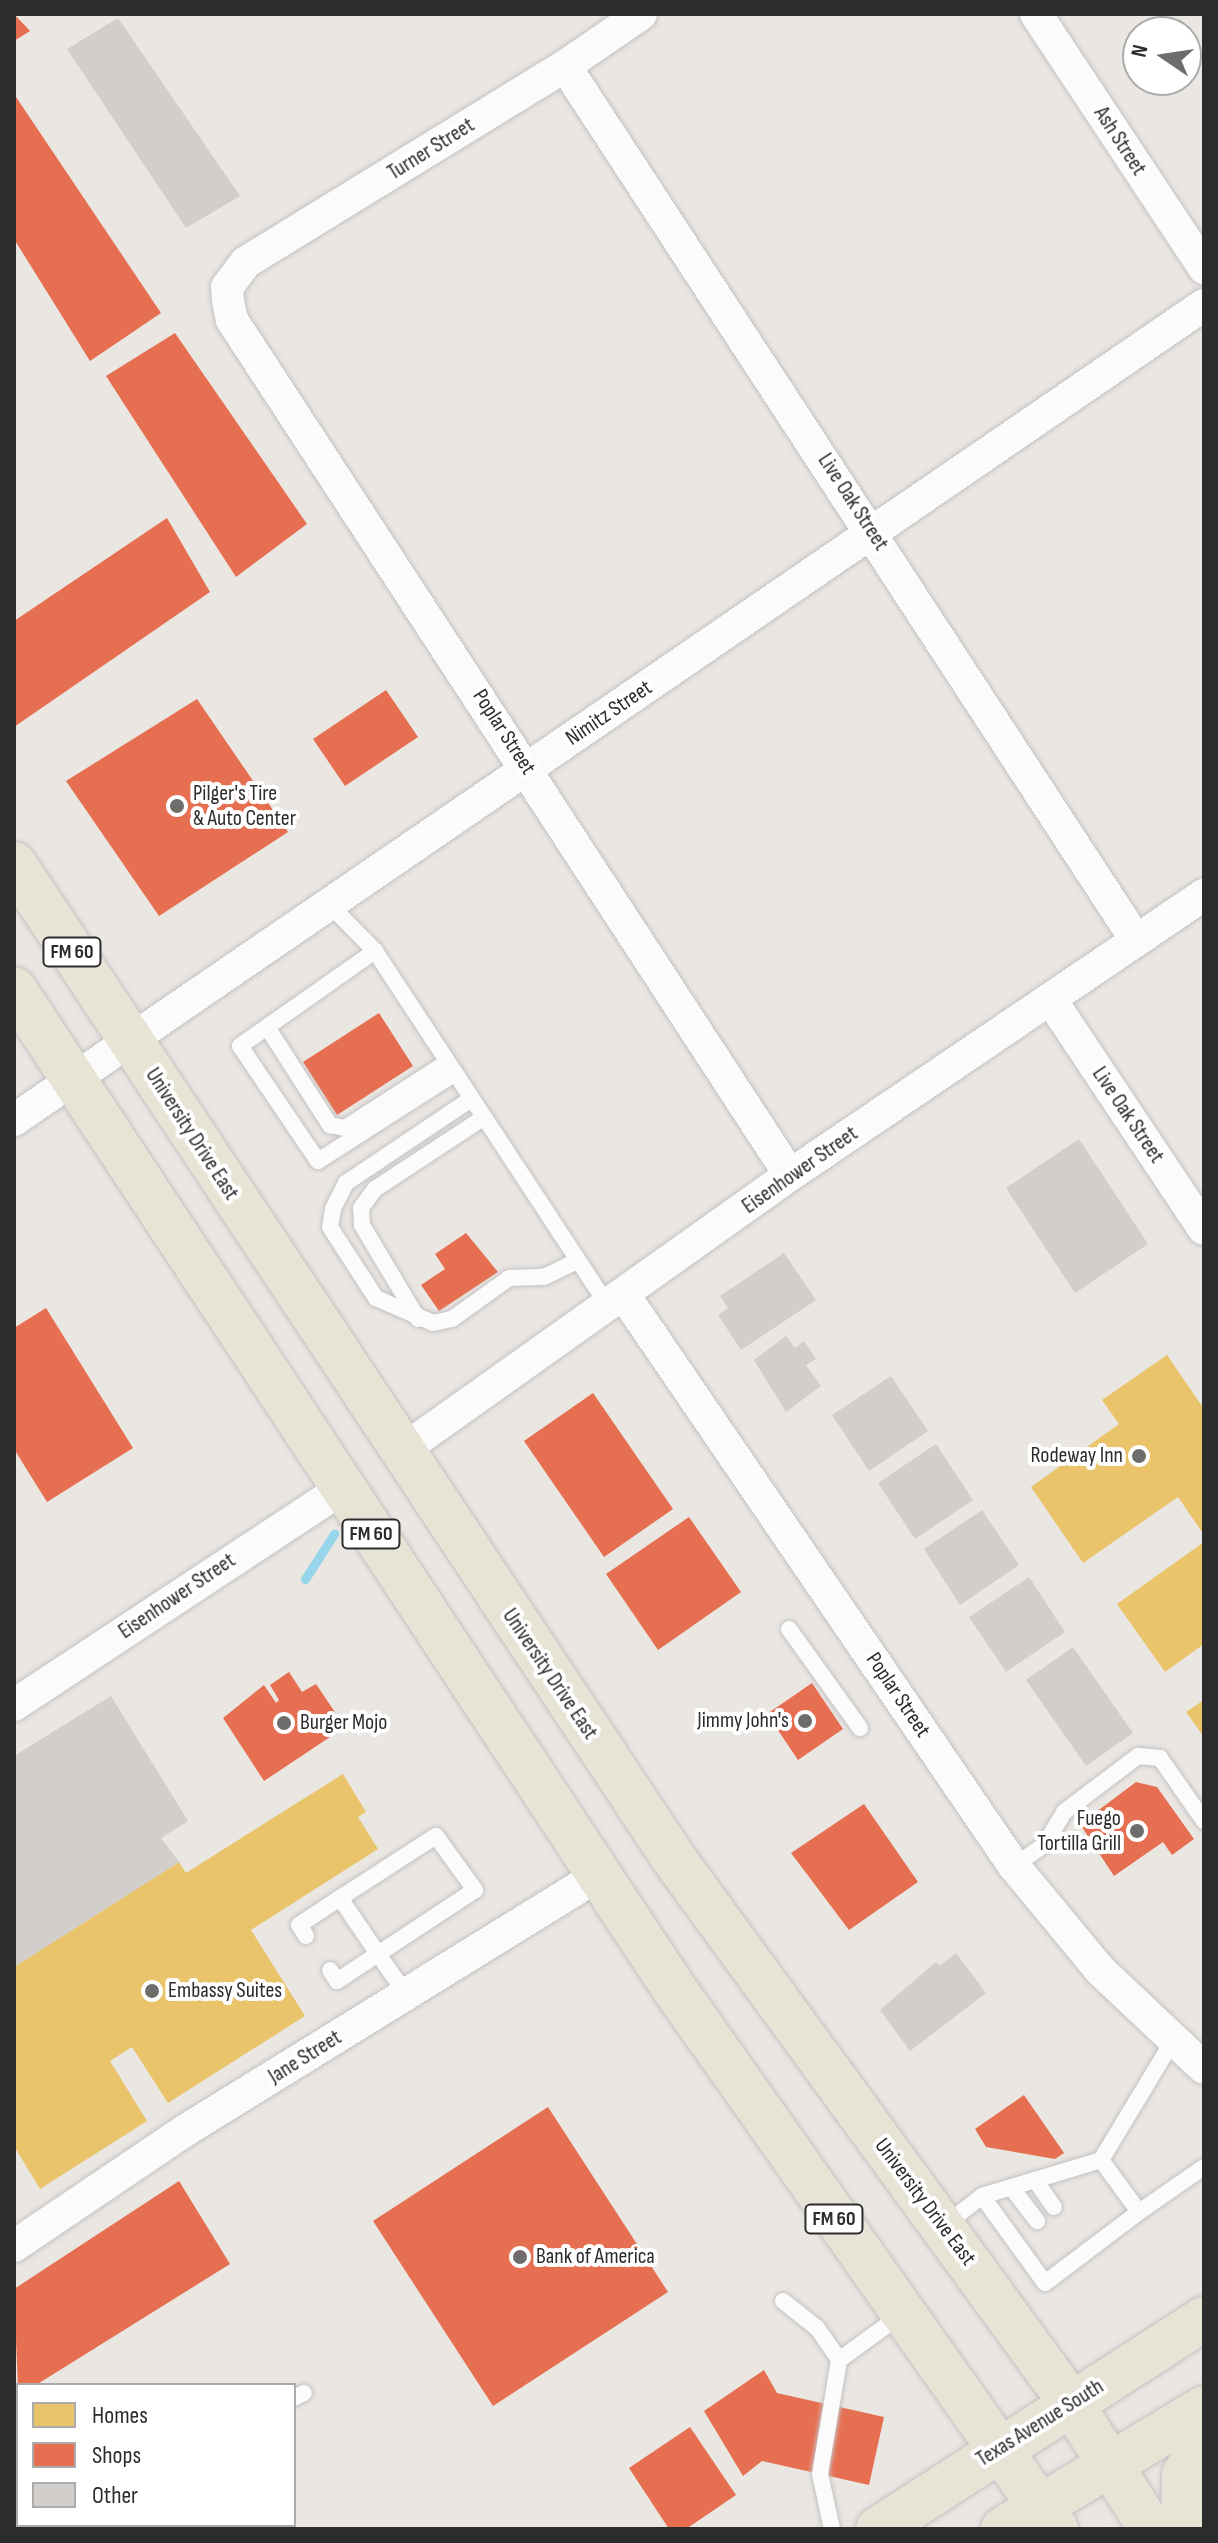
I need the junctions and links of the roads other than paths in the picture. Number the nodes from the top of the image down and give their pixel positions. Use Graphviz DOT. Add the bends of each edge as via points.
graph roads {
  1 [pos="641,14"];
  2 [pos="1036,14"];
  3 [pos="565,66"];
  4 [pos="1204,268"];
  5 [pos="227,287"];
  6 [pos="1204,305"];
  7 [pos="875,534"];
  8 [pos="528,768"];
  9 [pos="14,864"];
  10 [pos="1204,895"];
  11 [pos="330,905"];
  12 [pos="1136,940"];
  13 [pos="375,951"];
  14 [pos="14,989"];
  15 [pos="1051,1000"];
  16 [pos="267,1027"];
  17 [pos="130,1039"];
  18 [pos="450,1068"];
  19 [pos="73,1079"];
  20 [pos="471,1099"];
  21 [pos="483,1118"];
  22 [pos="14,1120"];
  23 [pos="790,1175"];
  24 [pos="1204,1229"];
  25 [pos="577,1261"];
  26 [pos="616,1300"];
  27 [pos="419,1320"];
  28 [pos="400,1452"];
  29 [pos="341,1489"];
  30 [pos="789,1629"];
  31 [pos="14,1705"];
  32 [pos="860,1728"];
  33 [pos="1204,1821"];
  34 [pos="1014,1866"];
  35 [pos="600,1874"];
  36 [pos="340,1898"];
  37 [pos="306,1936"];
  38 [pos="378,1954"];
  39 [pos="330,1970"];
  40 [pos="406,1994"];
  41 [pos="1174,2039"];
  42 [pos="1204,2068"];
  43 [pos="1101,2160"];
  44 [pos="1204,2167"];
  45 [pos="1035,2180"];
  46 [pos="1011,2187"];
  47 [pos="982,2196"];
  48 [pos="1054,2207"];
  49 [pos="1139,2212"];
  50 [pos="1037,2221"];
  51 [pos="943,2226"];
  52 [pos="16,2241"];
  53 [pos="783,2301"];
  54 [pos="901,2315"];
  55 [pos="1204,2319"];
  56 [pos="839,2360"];
  57 [pos="1071,2403"];
  58 [pos="1204,2408"];
  59 [pos="1204,2441"];
  60 [pos="1000,2447"];
  61 [pos="1111,2466"];
  62 [pos="1048,2517"];
  63 [pos="832,2529"];
  64 [pos="878,2529"];
  65 [pos="1003,2529"];
  66 [pos="1151,2529"];
  67 [pos="1183,2529"];
  1 -- 3 [label="street, Turner Street"];
  2 -- 4 [label="street, Ash Street"];
  3 -- 5 [label="street, Turner Street" via="246,262"];
  3 -- 7 [label="street, Live Oak Street"];
  5 -- 8 [label="street, Poplar Street" via="232,320"];
  6 -- 7 [label="street, Nimitz Street"];
  7 -- 8 [label="street, Nimitz Street"];
  7 -- 12 [label="street, Live Oak Street"];
  8 -- 11 [label="street, Nimitz Street"];
  8 -- 23 [label="street, Poplar Street"];
  9 -- 17 [label="main road, University Drive East / FM 60"];
  10 -- 12 [label="street, Eisenhower Street"];
  11 -- 13 [label="lane"];
  11 -- 17 [label="street, Nimitz Street"];
  12 -- 15 [label="street, Eisenhower Street"];
  13 -- 16 [label="lane"];
  13 -- 18 [label="lane"];
  14 -- 19 [label="main road, FM 60"];
  15 -- 23 [label="street, Eisenhower Street"];
  15 -- 24 [label="street, Live Oak Street"];
  16 -- 18 [label="lane" via="330,1125 345,1128"];
  16 -- 18 [label="lane" via="240,1046 318,1161"];
  17 -- 19 [label="street, Nimitz Street"];
  17 -- 28 [label="main road, University Drive East / FM 60"];
  18 -- 20 [label="lane"];
  19 -- 22 [label="street, Nimitz Street"];
  19 -- 29 [label="main road, FM 60"];
  20 -- 21 [label="lane"];
  20 -- 27 [label="lane" via="346,1183 333,1209 330,1227 376,1298"];
  21 -- 25 [label="lane"];
  21 -- 27 [label="lane" via="375,1189 361,1208 362,1225"];
  23 -- 26 [label="street, Eisenhower Street"];
  25 -- 26 [label="lane"];
  25 -- 27 [label="lane" via="544,1277 509,1278 452,1319"];
  26 -- 28 [label="street, Eisenhower Street"];
  26 -- 34 [label="street, Poplar Street"];
  28 -- 51 [label="main road, University Drive East / FM 60" via="674,1859"];
  29 -- 31 [label="street, Eisenhower Street"];
  29 -- 35 [label="main road, FM 60"];
  30 -- 32 [label="lane"];
  33 -- 34 [label="lane" via="1160,1758 1138,1756 1064,1812 1045,1844"];
  34 -- 41 [label="street, Poplar Street" via="1101,1971"];
  35 -- 40 [label="street, Jane Street"];
  35 -- 54 [label="main road, FM 60"];
  36 -- 37 [label="lane" via="299,1925"];
  36 -- 38 [label="lane"];
  36 -- 38 [label="lane" via="436,1836 475,1890"];
  38 -- 39 [label="lane" via="337,1981"];
  38 -- 40 [label="lane"];
  40 -- 52 [label="street, Jane Street"];
  41 -- 42 [label="street, Poplar Street"];
  41 -- 43 [label="lane"];
  43 -- 45 [label="lane"];
  43 -- 49 [label="lane"];
  44 -- 49 [label="lane"];
  45 -- 46 [label="lane"];
  45 -- 48 [label="lane"];
  46 -- 47 [label="lane"];
  46 -- 50 [label="lane"];
  47 -- 49 [label="lane" via="1045,2283"];
  47 -- 51 [label="lane"];
  51 -- 57 [label="main road, University Drive East / FM 60"];
  53 -- 56 [label="lane" via="817,2328"];
  54 -- 56 [label="lane"];
  54 -- 60 [label="main road, FM 60"];
  55 -- 57 [label="main road, Texas Avenue South"];
  56 -- 63 [label="lane" via="820,2474"];
  57 -- 60 [label="main road, Texas Avenue South"];
  57 -- 61 [label="main road, University Drive East / FM 60"];
  58 -- 61 [label="main road"];
  59 -- 67 [label="main road" via="1184,2475"];
  60 -- 62 [label="main road, FM 60"];
  60 -- 64 [label="main road, Texas Avenue South"];
  61 -- 62 [label="main road"];
  61 -- 66 [label="main road, FM 60"];
  62 -- 65 [label="main road"];
}
